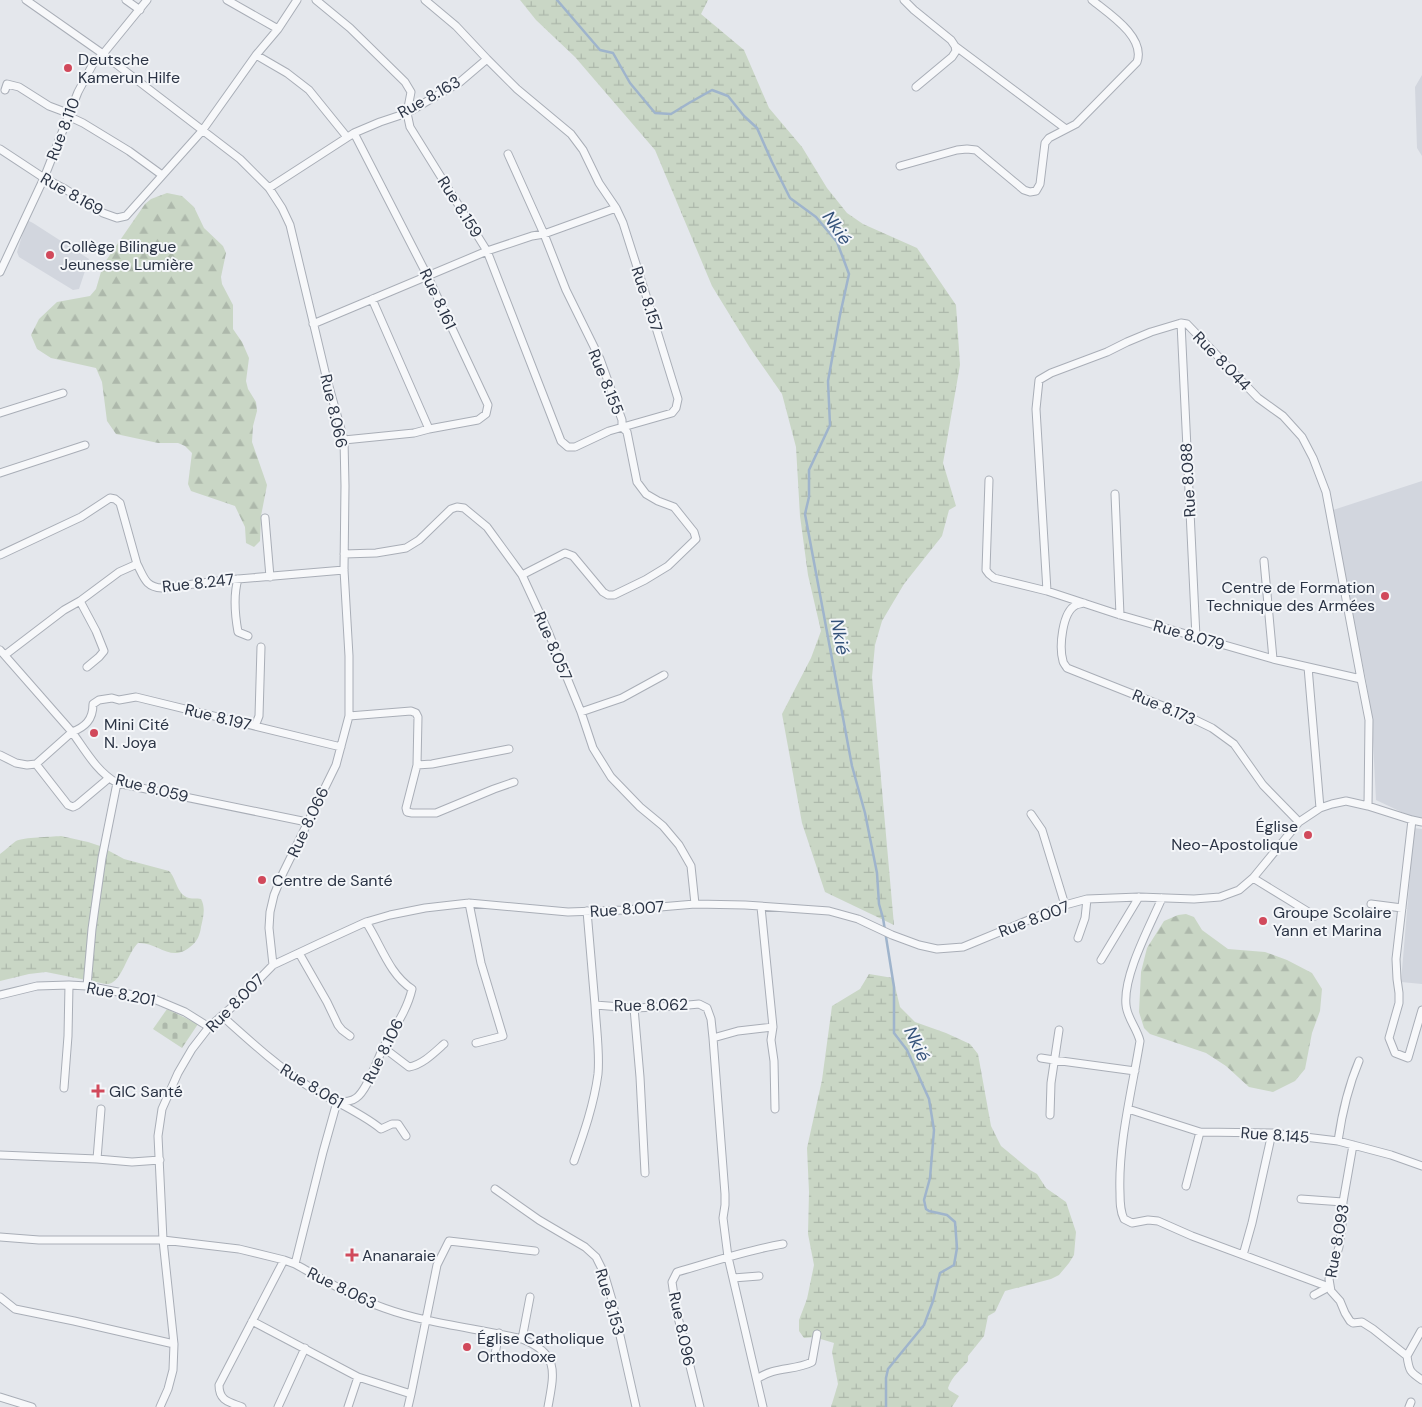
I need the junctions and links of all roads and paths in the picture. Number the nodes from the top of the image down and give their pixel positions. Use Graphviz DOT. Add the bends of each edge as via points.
graph roads {
  1 [pos="26,0"];
  2 [pos="126,0"];
  3 [pos="147,0"];
  4 [pos="227,0"];
  5 [pos="297,0"];
  6 [pos="316,0"];
  7 [pos="426,0"];
  8 [pos="904,0"];
  9 [pos="1092,0"];
  10 [pos="140,10"];
  11 [pos="278,29"];
  12 [pos="955,46"];
  13 [pos="103,54"];
  14 [pos="256,55"];
  15 [pos="487,59"];
  16 [pos="916,87"];
  17 [pos="5,90"];
  18 [pos="407,112"];
  19 [pos="68,116"];
  20 [pos="1066,129"];
  21 [pos="202,130"];
  22 [pos="350,135"];
  23 [pos="0,149"];
  24 [pos="508,154"];
  25 [pos="900,166"];
  26 [pos="162,175"];
  27 [pos="44,178"];
  28 [pos="268,188"];
  29 [pos="616,208"];
  30 [pos="544,234"];
  31 [pos="487,251"];
  32 [pos="0,272"];
  33 [pos="427,275"];
  34 [pos="372,299"];
  35 [pos="1181,323"];
  36 [pos="313,324"];
  37 [pos="63,393"];
  38 [pos="0,413"];
  39 [pos="622,427"];
  40 [pos="429,429"];
  41 [pos="344,440"];
  42 [pos="85,445"];
  43 [pos="0,473"];
  44 [pos="989,480"];
  45 [pos="1115,494"];
  46 [pos="265,518"];
  47 [pos="344,554"];
  48 [pos="0,555"];
  49 [pos="1264,561"];
  50 [pos="137,564"];
  51 [pos="344,570"];
  52 [pos="522,575"];
  53 [pos="270,577"];
  54 [pos="238,580"];
  55 [pos="1047,591"];
  56 [pos="80,601"];
  57 [pos="1084,603"];
  58 [pos="1120,616"];
  59 [pos="248,636"];
  60 [pos="1196,638"];
  61 [pos="261,647"];
  62 [pos="2,653"];
  63 [pos="1273,659"];
  64 [pos="87,666"];
  65 [pos="1308,667"];
  66 [pos="664,674"];
  67 [pos="1361,679"];
  68 [pos="580,712"];
  69 [pos="349,716"];
  70 [pos="255,726"];
  71 [pos="72,732"];
  72 [pos="341,747"];
  73 [pos="509,749"];
  74 [pos="0,755"];
  75 [pos="36,764"];
  76 [pos="418,765"];
  77 [pos="109,778"];
  78 [pos="116,782"];
  79 [pos="514,782"];
  80 [pos="1368,806"];
  81 [pos="1320,808"];
  82 [pos="1031,814"];
  83 [pos="1412,820"];
  84 [pos="308,822"];
  85 [pos="1299,822"];
  86 [pos="1422,822"];
  87 [pos="1254,878"];
  88 [pos="1139,897"];
  89 [pos="1162,898"];
  90 [pos="1087,899"];
  91 [pos="469,903"];
  92 [pos="695,904"];
  93 [pos="1371,904"];
  94 [pos="1065,905"];
  95 [pos="761,907"];
  96 [pos="1402,908"];
  97 [pos="587,912"];
  98 [pos="1315,916"];
  99 [pos="366,922"];
  100 [pos="1078,938"];
  101 [pos="299,953"];
  102 [pos="1101,960"];
  103 [pos="273,965"];
  104 [pos="69,986"];
  105 [pos="86,986"];
  106 [pos="0,995"];
  107 [pos="595,1005"];
  108 [pos="634,1008"];
  109 [pos="1422,1010"];
  110 [pos="222,1016"];
  111 [pos="209,1027"];
  112 [pos="773,1028"];
  113 [pos="1058,1030"];
  114 [pos="350,1036"];
  115 [pos="713,1038"];
  116 [pos="476,1043"];
  117 [pos="444,1044"];
  118 [pos="384,1048"];
  119 [pos="1042,1058"];
  120 [pos="1054,1060"];
  121 [pos="1359,1061"];
  122 [pos="1135,1071"];
  123 [pos="64,1088"];
  124 [pos="337,1102"];
  125 [pos="101,1109"];
  126 [pos="775,1109"];
  127 [pos="1128,1109"];
  128 [pos="1050,1115"];
  129 [pos="1200,1132"];
  130 [pos="1272,1133"];
  131 [pos="406,1136"];
  132 [pos="1338,1141"];
  133 [pos="1353,1145"];
  134 [pos="0,1154"];
  135 [pos="97,1159"];
  136 [pos="160,1160"];
  137 [pos="574,1161"];
  138 [pos="1422,1166"];
  139 [pos="645,1173"];
  140 [pos="1186,1186"];
  141 [pos="496,1189"];
  142 [pos="1301,1199"];
  143 [pos="1344,1202"];
  144 [pos="0,1237"];
  145 [pos="163,1240"];
  146 [pos="783,1244"];
  147 [pos="535,1251"];
  148 [pos="1243,1255"];
  149 [pos="728,1257"];
  150 [pos="284,1260"];
  151 [pos="295,1264"];
  152 [pos="759,1276"];
  153 [pos="733,1278"];
  154 [pos="1329,1287"];
  155 [pos="1314,1295"];
  156 [pos="530,1296"];
  157 [pos="0,1297"];
  158 [pos="425,1319"];
  159 [pos="252,1321"];
  160 [pos="1421,1331"];
  161 [pos="499,1334"];
  162 [pos="817,1334"];
  163 [pos="522,1339"];
  164 [pos="174,1344"];
  165 [pos="304,1348"];
  166 [pos="495,1354"];
  167 [pos="1407,1356"];
  168 [pos="358,1377"];
  169 [pos="757,1379"];
  170 [pos="1422,1380"];
  171 [pos="411,1394"];
  172 [pos="0,1397"];
  173 [pos="22,1406"];
  174 [pos="32,1407"];
  175 [pos="160,1407"];
  176 [pos="242,1407"];
  177 [pos="278,1407"];
  178 [pos="348,1407"];
  179 [pos="408,1407"];
  180 [pos="548,1407"];
  181 [pos="636,1407"];
  182 [pos="700,1407"];
  183 [pos="763,1407"];
  1 -- 13 [label="street, Rue 8.066"];
  2 -- 10 [label="street"];
  3 -- 10 [label="street, Rue 8.110"];
  4 -- 11 [label="street"];
  5 -- 11 [label="street"];
  6 -- 18 [label="street, Rue 8.159" via="405,82 411,92"];
  7 -- 15 [label="street"];
  8 -- 12 [label="street"];
  9 -- 20 [label="street" via="1124,26 1137,44 1139,56 1137,62 1094,106"];
  10 -- 13 [label="street, Rue 8.110"];
  11 -- 14 [label="street"];
  12 -- 16 [label="street" via="952,57"];
  12 -- 20 [label="street"];
  13 -- 19 [label="street, Rue 8.110" via="94,62"];
  13 -- 21 [label="street, Rue 8.066"];
  14 -- 21 [label="street"];
  14 -- 22 [label="street, Rue 8.161" via="310,90"];
  15 -- 18 [label="street, Rue 8.163" via="460,82"];
  15 -- 29 [label="street" via="571,134"];
  17 -- 19 [label="street" via="7,84 19,87"];
  18 -- 22 [label="street, Rue 8.163"];
  18 -- 31 [label="street, Rue 8.159" via="410,127"];
  19 -- 26 [label="street" via="129,151"];
  19 -- 27 [label="street, Rue 8.110"];
  20 -- 25 [label="street" via="1045,143 1040,184 1036,191 1024,190 976,150 957,150"];
  21 -- 26 [label="street, Rue 8.169"];
  21 -- 28 [label="street, Rue 8.066" via="240,159"];
  22 -- 28 [label="street, Rue 8.163"];
  22 -- 33 [label="street, Rue 8.161"];
  23 -- 27 [label="street, Rue 8.169"];
  24 -- 30 [label="street, Rue 8.155"];
  26 -- 27 [label="street, Rue 8.169" via="126,216 117,218"];
  27 -- 32 [label="street, Rue 8.110"];
  28 -- 36 [label="street, Rue 8.066" via="290,225"];
  29 -- 30 [label="street"];
  29 -- 39 [label="street, Rue 8.157" via="678,399 672,413"];
  30 -- 31 [label="street"];
  30 -- 39 [label="street, Rue 8.155" via="566,290 600,360"];
  31 -- 33 [label="street"];
  31 -- 39 [label="street, Rue 8.159" via="561,441 568,447 575,447"];
  33 -- 34 [label="street"];
  33 -- 40 [label="street, Rue 8.161" via="488,405 486,414 478,420"];
  34 -- 36 [label="street"];
  34 -- 40 [label="street"];
  35 -- 55 [label="street, Rue 8.044" via="1126,342 1039,380 1036,410"];
  35 -- 60 [label="street, Rue 8.088"];
  35 -- 67 [label="street, Rue 8.044" via="1187,324 1258,398 1283,416 1302,437 1313,458 1326,492"];
  36 -- 41 [label="street, Rue 8.066"];
  37 -- 38 [label="street"];
  39 -- 52 [label="street, Rue 8.155" via="628,432 637,482 646,494 674,507 696,539 668,566 614,595 603,592 573,556 566,553"];
  40 -- 41 [label="street"];
  41 -- 47 [label="street, Rue 8.066"];
  42 -- 43 [label="street"];
  44 -- 55 [label="street, Rue 8.079" via="986,570 994,578"];
  45 -- 58 [label="street"];
  46 -- 53 [label="street"];
  47 -- 51 [label="street, Rue 8.066"];
  47 -- 52 [label="street, Rue 8.057" via="406,548 457,507 464,508 487,527"];
  48 -- 50 [label="street" via="115,498 120,503"];
  49 -- 63 [label="street"];
  50 -- 54 [label="street, Rue 8.247" via="148,585 154,588"];
  50 -- 56 [label="street" via="119,572"];
  51 -- 53 [label="street, Rue 8.247"];
  51 -- 69 [label="street, Rue 8.066"];
  52 -- 68 [label="street, Rue 8.057"];
  53 -- 54 [label="street, Rue 8.247"];
  54 -- 59 [label="street" via="235,588 238,632"];
  55 -- 57 [label="street, Rue 8.079"];
  56 -- 62 [label="street"];
  56 -- 64 [label="street" via="104,651"];
  57 -- 58 [label="street, Rue 8.079"];
  57 -- 85 [label="street, Rue 8.173" via="1070,611 1063,624 1063,662 1067,668 1212,728 1234,744 1263,785"];
  58 -- 60 [label="street, Rue 8.079"];
  60 -- 63 [label="street, Rue 8.079"];
  61 -- 70 [label="street"];
  62 -- 71 [label="street"];
  63 -- 65 [label="street, Rue 8.079"];
  65 -- 67 [label="street, Rue 8.079"];
  65 -- 81 [label="street"];
  66 -- 68 [label="street" via="622,698"];
  67 -- 80 [label="street" via="1369,720"];
  68 -- 92 [label="street, Rue 8.057" via="593,748 611,777 679,845 691,866"];
  69 -- 72 [label="street, Rue 8.066"];
  69 -- 76 [label="street" via="416,713"];
  70 -- 71 [label="street, Rue 8.197" via="136,697 99,700 93,704 88,721 81,729"];
  70 -- 72 [label="street, Rue 8.197"];
  71 -- 75 [label="street"];
  71 -- 77 [label="street, Rue 8.059"];
  72 -- 84 [label="street, Rue 8.066" via="336,765"];
  73 -- 76 [label="street"];
  74 -- 75 [label="street" via="16,763"];
  75 -- 77 [label="street" via="68,806 73,807"];
  76 -- 79 [label="street" via="406,808 412,813 436,813"];
  77 -- 78 [label="street, Rue 8.059"];
  78 -- 84 [label="street, Rue 8.059"];
  78 -- 105 [label="street" via="102,858"];
  80 -- 81 [label="street, Rue 8.007" via="1346,801"];
  80 -- 83 [label="street, Rue 8.007"];
  81 -- 85 [label="street, Rue 8.007"];
  82 -- 94 [label="street" via="1045,838"];
  83 -- 86 [label="street, Rue 8.007"];
  83 -- 96 [label="street"];
  84 -- 103 [label="street, Rue 8.066" via="274,896 270,912"];
  85 -- 87 [label="street, Rue 8.007"];
  87 -- 89 [label="street, Rue 8.007" via="1239,890 1220,897"];
  87 -- 98 [label="street"];
  88 -- 89 [label="street, Rue 8.007"];
  88 -- 90 [label="street, Rue 8.007"];
  88 -- 102 [label="street"];
  89 -- 122 [label="street" via="1135,959 1127,987 1128,1015 1140,1041"];
  90 -- 94 [label="street, Rue 8.007"];
  90 -- 100 [label="street"];
  91 -- 97 [label="street, Rue 8.007"];
  91 -- 99 [label="street, Rue 8.007" via="425,908"];
  91 -- 116 [label="street" via="481,963 503,1036"];
  92 -- 95 [label="street, Rue 8.007"];
  92 -- 97 [label="street, Rue 8.007"];
  93 -- 96 [label="street"];
  94 -- 95 [label="street, Rue 8.007" via="963,947 937,949 829,911"];
  95 -- 112 [label="street"];
  96 -- 109 [label="street" via="1396,959 1400,993 1389,1038 1395,1053 1408,1058"];
  97 -- 107 [label="street, Rue 8.062"];
  99 -- 101 [label="street, Rue 8.007"];
  99 -- 118 [label="street, Rue 8.106" via="390,967 412,989"];
  101 -- 103 [label="street, Rue 8.007"];
  101 -- 114 [label="street" via="338,1025"];
  103 -- 110 [label="street, Rue 8.007"];
  104 -- 105 [label="street, Rue 8.201"];
  104 -- 106 [label="street" via="37,986"];
  104 -- 123 [label="street, Rue 8.201"];
  105 -- 111 [label="street, Rue 8.201" via="154,999"];
  107 -- 108 [label="street, Rue 8.062"];
  107 -- 137 [label="street" via="598,1073"];
  108 -- 115 [label="street, Rue 8.062" via="699,1004 707,1008"];
  108 -- 139 [label="street"];
  110 -- 111 [label="street, Rue 8.007"];
  110 -- 124 [label="street, Rue 8.061" via="281,1068"];
  111 -- 136 [label="street, Rue 8.007" via="192,1049 162,1109 158,1136"];
  112 -- 115 [label="street" via="738,1031"];
  112 -- 126 [label="street"];
  113 -- 120 [label="street"];
  115 -- 149 [label="street"];
  117 -- 118 [label="street" via="417,1066 409,1067"];
  118 -- 124 [label="street, Rue 8.106" via="364,1090 356,1098"];
  119 -- 120 [label="street"];
  120 -- 122 [label="street"];
  120 -- 128 [label="street"];
  121 -- 132 [label="street" via="1346,1098"];
  122 -- 127 [label="street"];
  124 -- 131 [label="street, Rue 8.061" via="381,1129 398,1124"];
  124 -- 151 [label="street"];
  125 -- 135 [label="street"];
  127 -- 129 [label="street, Rue 8.145"];
  127 -- 148 [label="street" via="1119,1174 1124,1220 1132,1223 1158,1221"];
  129 -- 130 [label="street, Rue 8.145"];
  129 -- 140 [label="street"];
  130 -- 132 [label="street, Rue 8.145"];
  130 -- 148 [label="street"];
  132 -- 133 [label="street, Rue 8.145"];
  133 -- 138 [label="street, Rue 8.145"];
  133 -- 143 [label="street, Rue 8.093"];
  134 -- 135 [label="street"];
  135 -- 136 [label="street"];
  136 -- 145 [label="street, Rue 8.007"];
  141 -- 181 [label="street, Rue 8.153" via="596,1257 612,1300"];
  142 -- 143 [label="street"];
  143 -- 154 [label="street, Rue 8.093" via="1339,1247"];
  144 -- 145 [label="street, Rue 8.063"];
  145 -- 150 [label="street, Rue 8.063" via="239,1249"];
  145 -- 164 [label="street, Rue 8.007"];
  146 -- 149 [label="street, Rue 8.096"];
  147 -- 158 [label="street" via="449,1241 438,1265"];
  148 -- 154 [label="street"];
  149 -- 153 [label="street"];
  149 -- 182 [label="street, Rue 8.096" via="677,1272 672,1282"];
  150 -- 151 [label="street, Rue 8.063"];
  150 -- 159 [label="street"];
  151 -- 158 [label="street, Rue 8.063" via="363,1300"];
  152 -- 153 [label="street"];
  153 -- 169 [label="street"];
  154 -- 155 [label="street"];
  154 -- 167 [label="street, Rue 8.093" via="1353,1324 1362,1322"];
  156 -- 163 [label="street"];
  157 -- 164 [label="street" via="15,1309"];
  158 -- 161 [label="street, Rue 8.063"];
  158 -- 171 [label="street"];
  159 -- 165 [label="street"];
  159 -- 176 [label="street" via="219,1385 219,1394 224,1399"];
  160 -- 167 [label="street"];
  161 -- 163 [label="street, Rue 8.063"];
  161 -- 166 [label="street"];
  162 -- 169 [label="street" via="812,1362 803,1367 774,1370"];
  163 -- 180 [label="street, Rue 8.063" via="542,1350 552,1365 554,1378"];
  164 -- 175 [label="street, Rue 8.007" via="173,1370"];
  165 -- 168 [label="street"];
  165 -- 177 [label="street"];
  167 -- 170 [label="street, Rue 8.093" via="1411,1372"];
  168 -- 171 [label="street"];
  168 -- 178 [label="street"];
  169 -- 183 [label="street"];
  171 -- 179 [label="street"];
  172 -- 173 [label="street"];
  173 -- 174 [label="street"];
}
